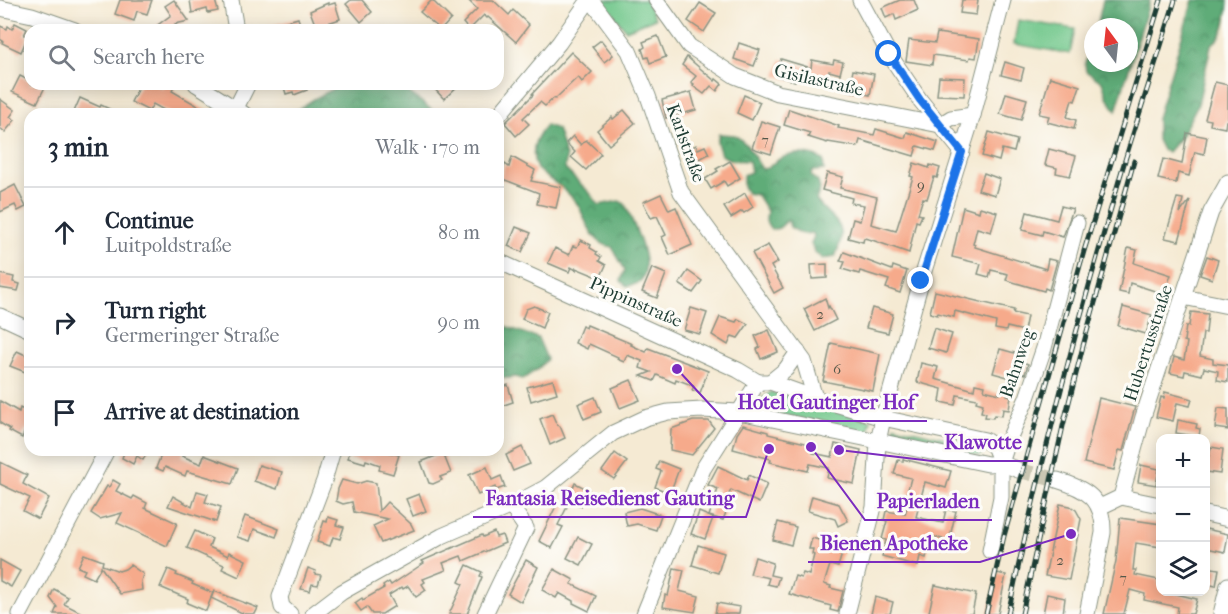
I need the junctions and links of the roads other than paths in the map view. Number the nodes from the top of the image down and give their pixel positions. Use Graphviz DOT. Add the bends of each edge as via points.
graph roads {
  1 [pos="231,0"];
  2 [pos="590,0"];
  3 [pos="656,0"];
  4 [pos="860,0"];
  5 [pos="1003,0"];
  6 [pos="0,8"];
  7 [pos="58,24"];
  8 [pos="235,24"];
  9 [pos="206,90"];
  10 [pos="246,90"];
  11 [pos="920,100"];
  12 [pos="235,108"];
  13 [pos="241,108"];
  14 [pos="504,109"];
  15 [pos="973,115"];
  16 [pos="900,118"];
  17 [pos="940,125"];
  18 [pos="962,152"];
  19 [pos="1228,182"];
  20 [pos="1077,223"];
  21 [pos="504,264"];
  22 [pos="1183,297"];
  23 [pos="1228,306"];
  24 [pos="0,316"];
  25 [pos="24,327"];
  26 [pos="798,352"];
  27 [pos="764,382"];
  28 [pos="815,398"];
  29 [pos="739,412"];
  30 [pos="883,418"];
  31 [pos="878,442"];
  32 [pos="104,456"];
  33 [pos="331,456"];
  34 [pos="1001,463"];
  35 [pos="1018,470"];
  36 [pos="1057,480"];
  37 [pos="1121,497"];
  38 [pos="1156,504"];
  39 [pos="511,506"];
  40 [pos="1100,507"];
  41 [pos="1210,515"];
  42 [pos="1228,519"];
  43 [pos="990,551"];
  44 [pos="1228,585"];
  45 [pos="20,614"];
  46 [pos="290,614"];
  47 [pos="313,614"];
  48 [pos="485,614"];
  49 [pos="644,614"];
  50 [pos="846,614"];
  51 [pos="1087,614"];
  52 [pos="1221,614"];
  1 -- 8 [label="street"];
  2 -- 14 [label="street"];
  2 -- 26 [label="street, Karlstraße" via="629,51 681,192"];
  3 -- 16 [label="street, Gisilastraße" via="689,46 735,76 778,93"];
  4 -- 11 [label="street"];
  5 -- 15 [label="street"];
  6 -- 7 [label="street"];
  9 -- 12 [label="street"];
  10 -- 13 [label="street"];
  11 -- 16 [label="street" via="914,101"];
  11 -- 17 [label="street"];
  15 -- 17 [label="street, Gisilastraße" via="951,118"];
  15 -- 18 [label="street"];
  16 -- 17 [label="street, Gisilastraße"];
  17 -- 18 [label="street"];
  18 -- 30 [label="street"];
  19 -- 22 [label="street, Hubertusstraße" via="1211,212"];
  20 -- 34 [label="street, Bahnweg" via="1044,348"];
  21 -- 27 [label="street, Pippinstraße"];
  22 -- 23 [label="street"];
  22 -- 37 [label="street, Hubertusstraße"];
  24 -- 25 [label="street"];
  26 -- 27 [label="street" via="786,369"];
  26 -- 28 [label="street, Karlstraße"];
  27 -- 28 [label="street, Pippinstraße"];
  27 -- 29 [label="street"];
  28 -- 30 [label="street, Pippinstraße"];
  29 -- 31 [label="street"];
  29 -- 39 [label="street" via="668,412 645,418 613,433 544,488"];
  29 -- 49 [label="street" via="703,469"];
  30 -- 31 [label="street"];
  30 -- 34 [label="street, Pippinstraße" via="985,440 994,446"];
  31 -- 34 [label="street" via="988,464"];
  31 -- 50 [label="street" via="874,507"];
  32 -- 45 [label="street"];
  33 -- 46 [label="street" via="280,597 282,607"];
  34 -- 35 [label="street"];
  34 -- 43 [label="street, Bahnweg" via="1001,497"];
  36 -- 40 [label="street" via="1075,485"];
  37 -- 38 [label="street"];
  37 -- 40 [label="street"];
  39 -- 47 [label="street" via="442,536 342,592"];
  39 -- 48 [label="street" via="526,528"];
  40 -- 51 [label="street" via="1103,533"];
  41 -- 42 [label="street"];
  44 -- 52 [label="street"];
}
